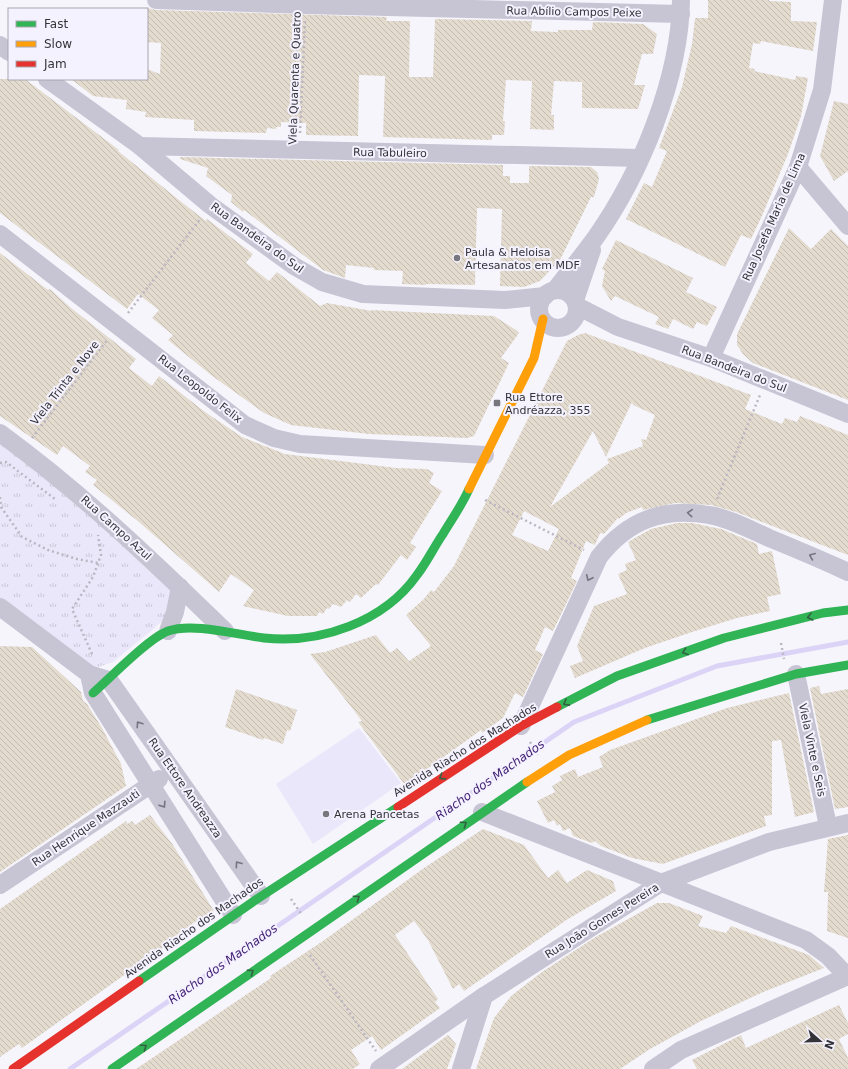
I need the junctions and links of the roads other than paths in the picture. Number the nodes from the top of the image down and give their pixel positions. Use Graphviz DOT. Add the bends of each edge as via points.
graph roads {
  1 [pos="156,0"];
  2 [pos="833,0"];
  3 [pos="681,7"];
  4 [pos="0,45"];
  5 [pos="8,51"];
  6 [pos="48,80"];
  7 [pos="140,146"];
  8 [pos="640,158"];
  9 [pos="798,167"];
  10 [pos="848,226"];
  11 [pos="0,234"];
  12 [pos="596,236"];
  13 [pos="550,293"];
  14 [pos="505,300"];
  15 [pos="576,303"];
  16 [pos="541,316"];
  17 [pos="568,325"];
  18 [pos="618,327"];
  19 [pos="534,358"];
  20 [pos="711,358"];
  21 [pos="848,414"];
  22 [pos="0,433"];
  23 [pos="486,455"];
  24 [pos="848,572"];
  25 [pos="180,588"];
  26 [pos="0,607"];
  27 [pos="848,610"];
  28 [pos="225,631"];
  29 [pos="168,632"];
  30 [pos="848,665"];
  31 [pos="92,666"];
  32 [pos="796,674"];
  33 [pos="109,680"];
  34 [pos="93,694"];
  35 [pos="525,733"];
  36 [pos="172,771"];
  37 [pos="150,785"];
  38 [pos="482,812"];
  39 [pos="848,823"];
  40 [pos="828,826"];
  41 [pos="661,883"];
  42 [pos="0,885"];
  43 [pos="261,896"];
  44 [pos="233,915"];
  45 [pos="848,976"];
  46 [pos="484,996"];
  47 [pos="382,1067"];
  48 [pos="13,1069"];
  49 [pos="112,1069"];
  50 [pos="461,1069"];
  51 [pos="652,1069"];
  1 -- 3 [label="street, Rua Abílio Campos Peixe" via="306,6"];
  2 -- 9 [label="street, Rua Josefa Maria de Lima" via="822,90"];
  3 -- 8 [label="street" via="673,65 659,113"];
  4 -- 5 [label="street"];
  6 -- 7 [label="street, Rua Bandeira do Sul"];
  7 -- 8 [label="street, Rua Tabuleiro"];
  7 -- 14 [label="street, Rua Bandeira do Sul" via="210,205 294,266 322,282 363,294"];
  8 -- 12 [label="street" via="630,182"];
  9 -- 10 [label="street"];
  9 -- 20 [label="street, Rua Josefa Maria de Lima"];
  11 -- 23 [label="street, Rua Leopoldo Felix" via="245,425 274,438 300,444"];
  12 -- 13 [label="street"];
  12 -- 15 [label="street"];
  13 -- 14 [label="street, Rua Bandeira do Sul"];
  13 -- 15 [label="street" via="567,292"];
  13 -- 16 [label="street" via="541,301"];
  14 -- 16 [label="street, Rua Bandeira do Sul"];
  15 -- 17 [label="street" via="575,319"];
  15 -- 18 [label="street, Rua Bandeira do Sul"];
  16 -- 17 [label="street" via="553,327"];
  16 -- 19 [label="street"];
  17 -- 18 [label="street, Rua Bandeira do Sul"];
  17 -- 19 [label="street"];
  18 -- 20 [label="street, Rua Bandeira do Sul"];
  19 -- 23 [label="street"];
  20 -- 21 [label="street, Rua Bandeira do Sul"];
  22 -- 25 [label="street, Rua Campo Azul" via="82,497"];
  23 -- 28 [label="street" via="468,492 417,576 396,598 372,616 320,636 291,639 264,638"];
  24 -- 35 [label="street, one-way" via="746,527 711,515 682,512 654,516 634,525 612,541 599,557"];
  25 -- 28 [label="street, Rua Campo Azul"];
  25 -- 29 [label="street"];
  26 -- 31 [label="street"];
  27 -- 35 [label="street, Avenida Riacho dos Machados, one-way" via="823,613 724,638 617,676"];
  28 -- 29 [label="street" via="188,629"];
  29 -- 33 [label="street" via="153,640"];
  30 -- 32 [label="street"];
  31 -- 33 [label="street"];
  31 -- 34 [label="street"];
  32 -- 38 [label="street" via="648,719 569,755"];
  32 -- 40 [label="street, Viela Vinte e Seis"];
  33 -- 34 [label="street"];
  36 -- 33 [label="street, Rua Ettore Andreazza, one-way"];
  34 -- 37 [label="street"];
  35 -- 43 [label="street, Avenida Riacho dos Machados, one-way"];
  36 -- 37 [label="street, Rua Henrique Mazzauti"];
  43 -- 36 [label="street, Rua Ettore Andreazza, one-way"];
  37 -- 42 [label="street, Rua Henrique Mazzauti"];
  37 -- 44 [label="street, one-way"];
  38 -- 41 [label="street"];
  49 -- 38 [label="street, one-way"];
  39 -- 40 [label="street, Rua João Gomes Pereira"];
  40 -- 41 [label="street, Rua João Gomes Pereira" via="769,842"];
  41 -- 45 [label="street" via="806,940 828,956"];
  41 -- 46 [label="street, Rua João Gomes Pereira"];
  43 -- 44 [label="street, Avenida Riacho dos Machados"];
  44 -- 48 [label="street, Avenida Riacho dos Machados"];
  45 -- 51 [label="street" via="681,1050"];
  46 -- 47 [label="street, Rua João Gomes Pereira"];
  46 -- 50 [label="street"];
}
